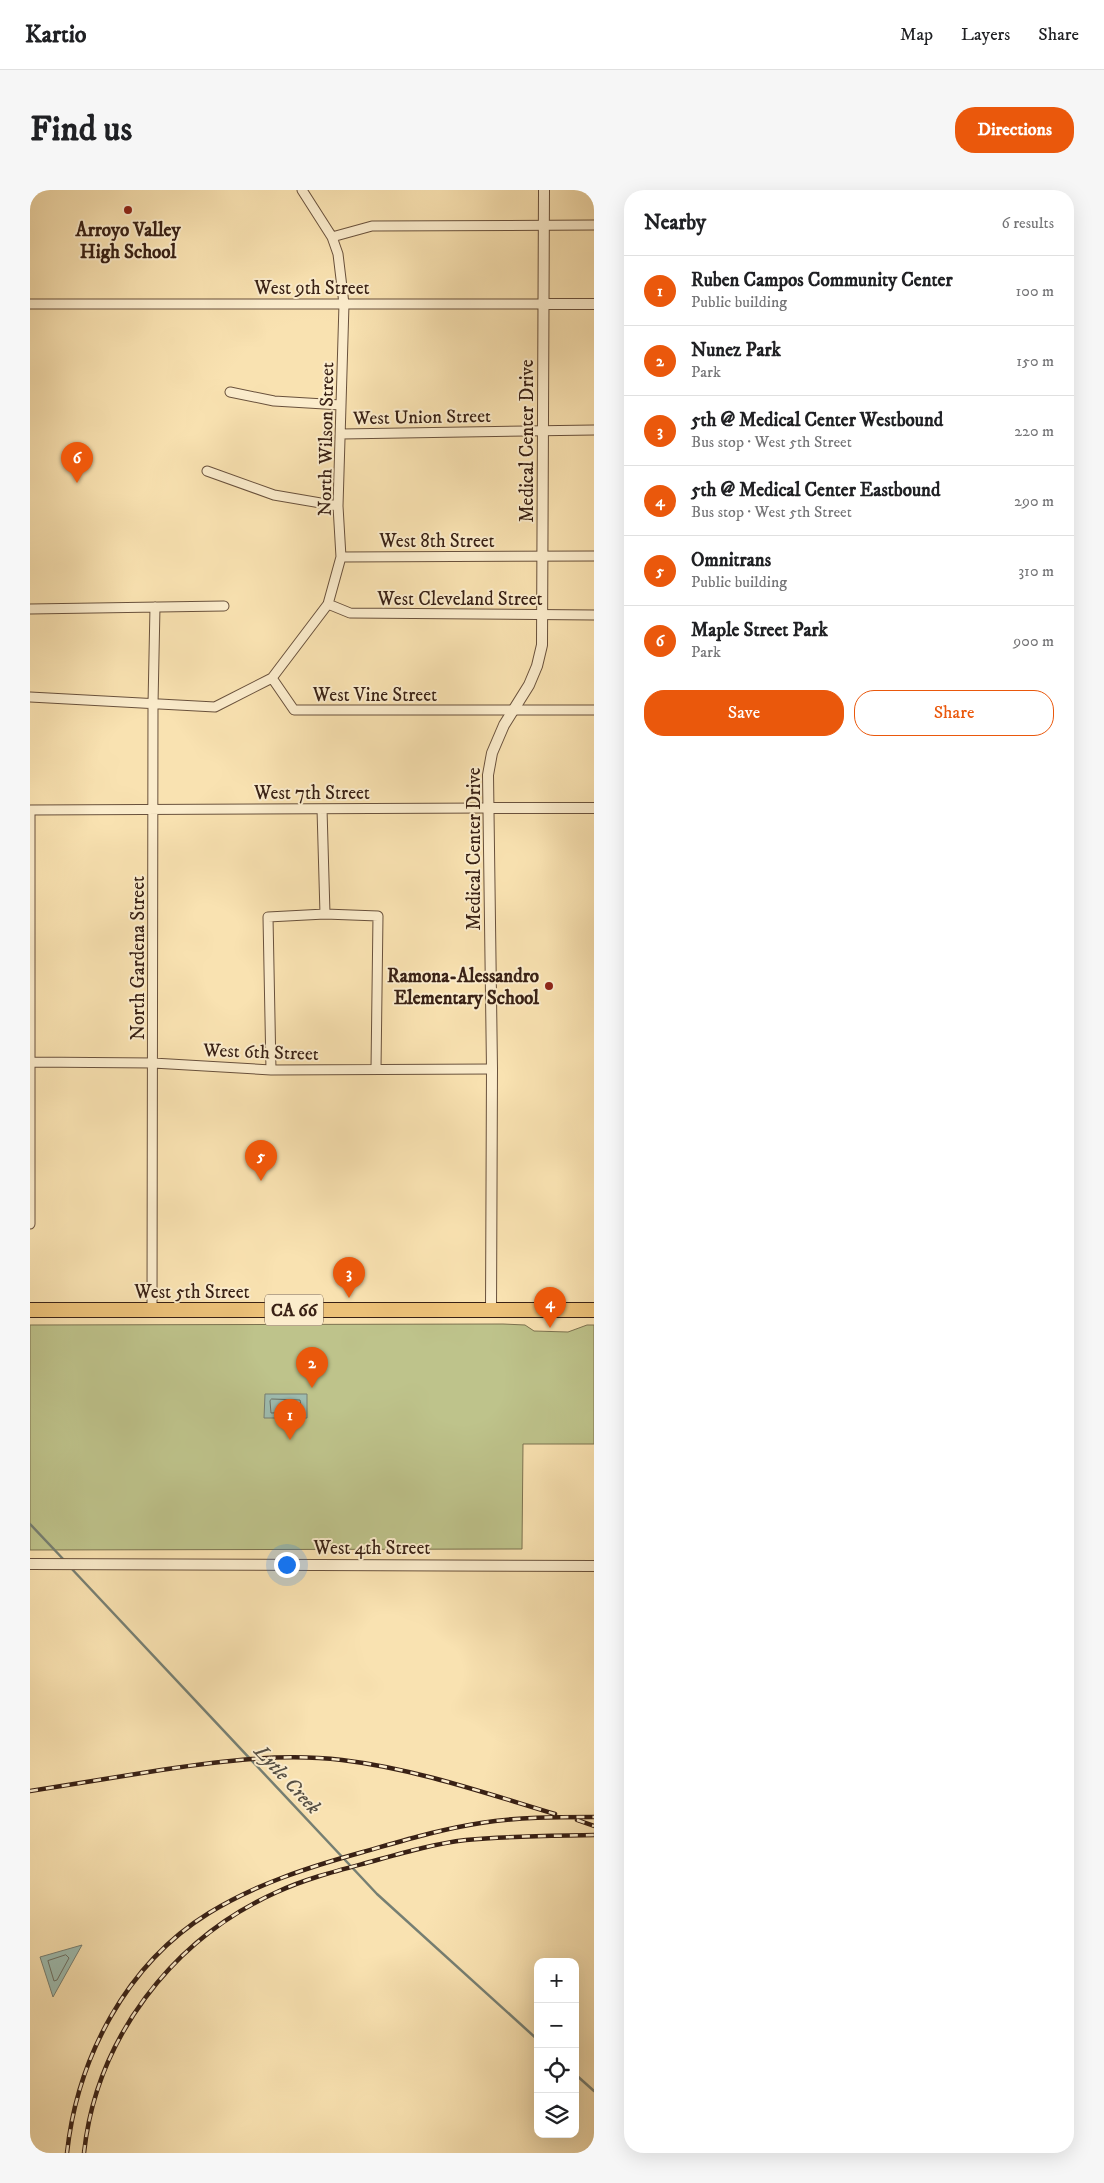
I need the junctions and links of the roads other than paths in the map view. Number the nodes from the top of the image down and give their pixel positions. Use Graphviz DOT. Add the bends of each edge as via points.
graph roads {
  1 [pos="302,190"];
  2 [pos="544,190"];
  3 [pos="544,225"];
  4 [pos="594,225"];
  5 [pos="332,237"];
  6 [pos="30,304"];
  7 [pos="344,304"];
  8 [pos="544,304"];
  9 [pos="594,304"];
  10 [pos="230,392"];
  11 [pos="341,405"];
  12 [pos="543,430"];
  13 [pos="594,430"];
  14 [pos="341,434"];
  15 [pos="207,471"];
  16 [pos="338,506"];
  17 [pos="542,556"];
  18 [pos="594,556"];
  19 [pos="341,557"];
  20 [pos="328,604"];
  21 [pos="224,606"];
  22 [pos="155,607"];
  23 [pos="30,609"];
  24 [pos="542,615"];
  25 [pos="594,615"];
  26 [pos="272,678"];
  27 [pos="30,698"];
  28 [pos="153,704"];
  29 [pos="514,710"];
  30 [pos="594,710"];
  31 [pos="489,808"];
  32 [pos="594,808"];
  33 [pos="153,809"];
  34 [pos="322,809"];
  35 [pos="30,810"];
  36 [pos="324,914"];
  37 [pos="30,1062"];
  38 [pos="153,1063"];
  39 [pos="376,1069"];
  40 [pos="492,1069"];
  41 [pos="272,1070"];
  42 [pos="30,1224"];
  43 [pos="30,1310"];
  44 [pos="152,1310"];
  45 [pos="491,1310"];
  46 [pos="594,1310"];
  47 [pos="30,1564"];
  48 [pos="594,1566"];
  1 -- 5 [label="street, North Wilson Street"];
  2 -- 3 [label="street, Medical Center Drive"];
  3 -- 4 [label="street"];
  3 -- 5 [label="street" via="372,226"];
  3 -- 8 [label="street, Medical Center Drive"];
  5 -- 7 [label="street, North Wilson Street" via="338,254"];
  6 -- 7 [label="street, West 9th Street"];
  7 -- 8 [label="street, West 9th Street"];
  7 -- 11 [label="street, North Wilson Street"];
  8 -- 9 [label="street, West 9th Street"];
  8 -- 12 [label="street, Medical Center Drive"];
  10 -- 11 [label="street, West Union Street" via="274,401"];
  11 -- 14 [label="street, North Wilson Street"];
  12 -- 13 [label="street, West Union Street"];
  12 -- 14 [label="street, West Union Street"];
  12 -- 17 [label="street, Medical Center Drive"];
  14 -- 16 [label="street, North Wilson Street"];
  15 -- 16 [label="street" via="274,496"];
  16 -- 19 [label="street, North Wilson Street"];
  17 -- 18 [label="street, West 8th Street"];
  17 -- 19 [label="street, West 8th Street"];
  17 -- 24 [label="street, Medical Center Drive"];
  19 -- 20 [label="street, North Wilson Street"];
  20 -- 24 [label="street, West Cleveland Street" via="350,613"];
  20 -- 26 [label="street, North Wilson Street"];
  21 -- 22 [label="street"];
  22 -- 23 [label="street"];
  22 -- 28 [label="street, North Gardena Street"];
  24 -- 25 [label="street, West Cleveland Street"];
  24 -- 29 [label="street, Medical Center Drive" via="542,645 537,666"];
  26 -- 28 [label="street" via="216,707"];
  26 -- 29 [label="street, West Vine Street" via="294,710"];
  27 -- 28 [label="street"];
  28 -- 33 [label="street, North Gardena Street"];
  29 -- 30 [label="street, West Vine Street"];
  29 -- 31 [label="street, Medical Center Drive" via="492,753 488,775"];
  31 -- 32 [label="street, West 7th Street"];
  31 -- 34 [label="street, West 7th Street"];
  31 -- 40 [label="street, Medical Center Drive"];
  33 -- 34 [label="street, West 7th Street"];
  33 -- 35 [label="street, West 7th Street"];
  33 -- 38 [label="street, North Gardena Street"];
  34 -- 36 [label="street"];
  35 -- 37 [label="street"];
  36 -- 39 [label="street" via="378,916"];
  36 -- 41 [label="street" via="268,917"];
  37 -- 38 [label="street, West 6th Street"];
  37 -- 42 [label="street"];
  38 -- 41 [label="street, West 6th Street"];
  38 -- 44 [label="street, North Gardena Street"];
  39 -- 40 [label="street, West 6th Street"];
  39 -- 41 [label="street, West 6th Street"];
  40 -- 45 [label="street, Medical Center Drive"];
  43 -- 44 [label="main road, West 5th Street / CA 66"];
  44 -- 45 [label="main road, West 5th Street / CA 66"];
  45 -- 46 [label="main road, West 5th Street / CA 66"];
  47 -- 48 [label="street, West 4th Street"];
}
